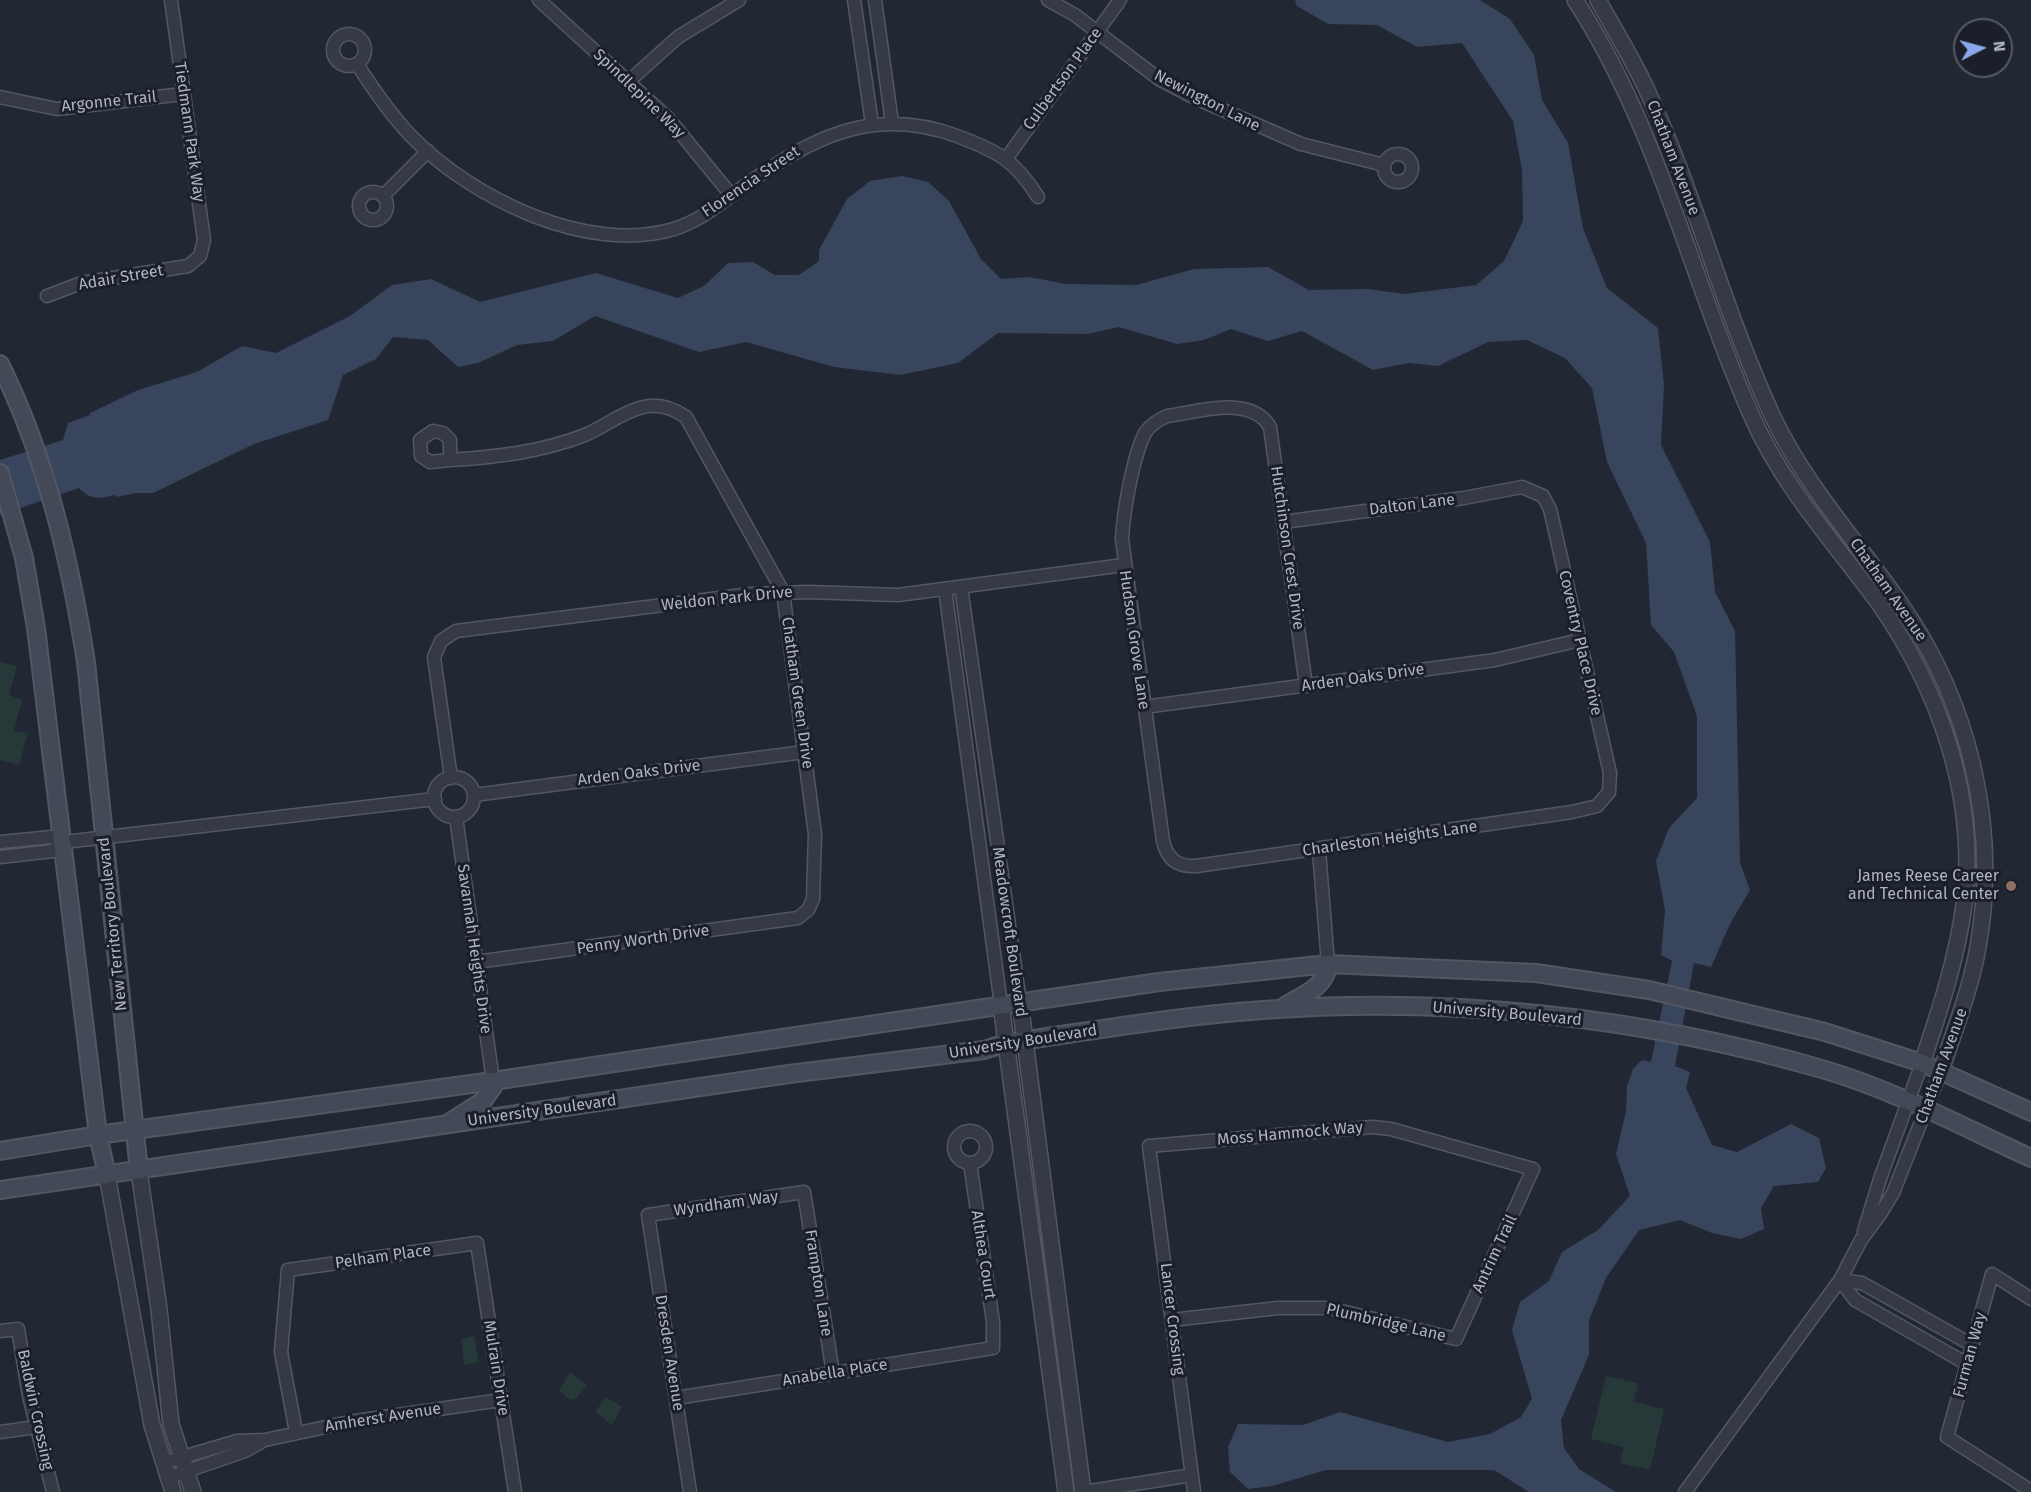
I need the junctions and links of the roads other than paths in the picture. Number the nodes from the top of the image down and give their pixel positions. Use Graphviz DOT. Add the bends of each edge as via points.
graph roads {
  1 [pos="171,0"];
  2 [pos="538,0"];
  3 [pos="739,0"];
  4 [pos="855,0"];
  5 [pos="875,0"];
  6 [pos="1048,0"];
  7 [pos="1120,0"];
  8 [pos="1575,0"];
  9 [pos="1598,0"];
  10 [pos="1097,32"];
  11 [pos="357,64"];
  12 [pos="628,82"];
  13 [pos="183,94"];
  14 [pos="0,97"];
  15 [pos="892,123"];
  16 [pos="872,124"];
  17 [pos="428,151"];
  18 [pos="1006,159"];
  19 [pos="1384,165"];
  20 [pos="731,195"];
  21 [pos="383,196"];
  22 [pos="1038,197"];
  23 [pos="195,261"];
  24 [pos="47,296"];
  25 [pos="0,364"];
  26 [pos="1151,425"];
  27 [pos="450,460"];
  28 [pos="0,473"];
  29 [pos="1539,493"];
  30 [pos="1283,522"];
  31 [pos="1124,565"];
  32 [pos="961,587"];
  33 [pos="945,589"];
  34 [pos="783,592"];
  35 [pos="1580,640"];
  36 [pos="1305,686"];
  37 [pos="1144,707"];
  38 [pos="804,752"];
  39 [pos="451,778"];
  40 [pos="474,795"];
  41 [pos="1607,796"];
  42 [pos="1980,797"];
  43 [pos="435,799"];
  44 [pos="1962,801"];
  45 [pos="456,817"];
  46 [pos="104,837"];
  47 [pos="0,842"];
  48 [pos="64,842"];
  49 [pos="1319,849"];
  50 [pos="0,856"];
  51 [pos="1170,858"];
  52 [pos="808,910"];
  53 [pos="476,962"];
  54 [pos="1328,964"];
  55 [pos="1020,1002"];
  56 [pos="1001,1005"];
  57 [pos="1282,1009"];
  58 [pos="1025,1040"];
  59 [pos="1006,1043"];
  60 [pos="1922,1063"];
  61 [pos="1941,1071"];
  62 [pos="493,1081"];
  63 [pos="1907,1102"];
  64 [pos="1927,1110"];
  65 [pos="2031,1112"];
  66 [pos="444,1126"];
  67 [pos="134,1131"];
  68 [pos="98,1135"];
  69 [pos="1149,1146"];
  70 [pos="0,1151"];
  71 [pos="2031,1158"];
  72 [pos="970,1163"];
  73 [pos="1533,1168"];
  74 [pos="139,1171"];
  75 [pos="107,1175"];
  76 [pos="0,1190"];
  77 [pos="804,1192"];
  78 [pos="648,1215"];
  79 [pos="1861,1240"];
  80 [pos="477,1244"];
  81 [pos="1840,1280"];
  82 [pos="2031,1299"];
  83 [pos="1172,1320"];
  84 [pos="0,1331"];
  85 [pos="1456,1339"];
  86 [pos="1972,1345"];
  87 [pos="993,1348"];
  88 [pos="1967,1364"];
  89 [pos="833,1373"];
  90 [pos="676,1398"];
  91 [pos="501,1400"];
  92 [pos="36,1427"];
  93 [pos="0,1432"];
  94 [pos="296,1432"];
  95 [pos="265,1440"];
  96 [pos="180,1456"];
  97 [pos="163,1462"];
  98 [pos="185,1472"];
  99 [pos="1192,1475"];
  100 [pos="170,1485"];
  101 [pos="2031,1491"];
  102 [pos="53,1492"];
  103 [pos="193,1492"];
  104 [pos="515,1492"];
  105 [pos="690,1492"];
  106 [pos="1066,1492"];
  107 [pos="1083,1492"];
  108 [pos="1194,1492"];
  109 [pos="1685,1492"];
  1 -- 13 [label="street, Tiedmann Park Way"];
  2 -- 12 [label="street, Spindlepine Way"];
  3 -- 12 [label="street" via="678,37"];
  4 -- 16 [label="street"];
  5 -- 15 [label="street"];
  6 -- 10 [label="street, Newington Lane"];
  7 -- 10 [label="street, Culbertson Place"];
  8 -- 44 [label="street, Chatham Avenue" via="1604,44 1632,103 1758,429 1810,515 1875,599 1907,649 1946,736"];
  9 -- 42 [label="street, Chatham Avenue" via="1645,87 1781,433 1813,488 1901,604 1930,652 1956,709"];
  10 -- 18 [label="street, Culbertson Place"];
  10 -- 19 [label="street, Newington Lane" via="1159,79 1215,107 1301,144"];
  11 -- 17 [label="street, Florencia Street" via="384,105"];
  12 -- 20 [label="street, Spindlepine Way" via="668,118"];
  13 -- 14 [label="street, Argonne Trail" via="57,109"];
  13 -- 23 [label="street, Tiedmann Park Way" via="204,240"];
  15 -- 16 [label="street, Florencia Street"];
  15 -- 18 [label="street, Florencia Street" via="946,132"];
  16 -- 20 [label="street, Florencia Street" via="836,132 800,148"];
  17 -- 20 [label="street, Florencia Street" via="449,170 494,197 594,234 645,235 675,229 702,217"];
  17 -- 21 [label="street"];
  18 -- 22 [label="street, Florencia Street" via="1022,171"];
  23 -- 24 [label="street, Adair Street" via="188,266 81,283"];
  25 -- 46 [label="main road, New Territory Boulevard" via="17,399 53,505 81,629"];
  26 -- 30 [label="street, Hutchinson Crest Drive" via="1167,416 1235,408 1260,414 1270,427"];
  26 -- 31 [label="street, Hudson Grove Lane" via="1142,439 1125,506"];
  27 -- 34 [label="street, Chatham Green Drive" via="552,447 643,407 663,406 678,411 692,425"];
  28 -- 48 [label="main road" via="24,558"];
  29 -- 30 [label="street, Dalton Lane" via="1515,488"];
  29 -- 35 [label="street, Coventry Place Drive" via="1550,509"];
  30 -- 36 [label="street, Hutchinson Crest Drive"];
  31 -- 32 [label="street, Weldon Park Drive"];
  31 -- 37 [label="street, Hudson Grove Lane"];
  32 -- 33 [label="street, Weldon Park Drive"];
  32 -- 55 [label="street, Meadowcroft Boulevard"];
  33 -- 34 [label="street, Weldon Park Drive" via="885,596"];
  33 -- 56 [label="street, Meadowcroft Boulevard"];
  34 -- 38 [label="street, Chatham Green Drive"];
  34 -- 39 [label="street, Weldon Park Drive" via="461,630 441,641 434,657"];
  35 -- 36 [label="street, Arden Oaks Drive" via="1495,660"];
  35 -- 41 [label="street, Coventry Place Drive" via="1610,773"];
  36 -- 37 [label="street, Arden Oaks Drive"];
  37 -- 51 [label="street, Hudson Grove Lane" via="1163,841"];
  38 -- 40 [label="street, Arden Oaks Drive"];
  38 -- 52 [label="street, Chatham Green Drive" via="815,834 814,893"];
  39 -- 40 [label="street" via="465,780"];
  39 -- 43 [label="street" via="439,785"];
  40 -- 45 [label="street" via="470,810"];
  41 -- 49 [label="street, Charleston Heights Lane" via="1597,806 1572,812"];
  42 -- 44 [label="street"];
  42 -- 61 [label="street, Chatham Avenue" via="1985,874 1979,942 1968,990"];
  43 -- 45 [label="street" via="442,814"];
  43 -- 46 [label="street"];
  44 -- 60 [label="street, Chatham Avenue" via="1964,904"];
  45 -- 53 [label="street, Savannah Heights Drive"];
  46 -- 48 [label="street"];
  46 -- 67 [label="main road, New Territory Boulevard"];
  47 -- 48 [label="street" via="52,837"];
  48 -- 50 [label="street" via="53,851"];
  48 -- 68 [label="main road"];
  49 -- 51 [label="street, Charleston Heights Lane" via="1188,867"];
  49 -- 54 [label="street"];
  52 -- 53 [label="street, Penny Worth Drive" via="792,920"];
  53 -- 62 [label="street, Savannah Heights Drive"];
  54 -- 55 [label="main road"];
  54 -- 57 [label="main road" via="1322,982"];
  54 -- 60 [label="main road" via="1536,973 1649,990 1826,1032"];
  55 -- 56 [label="main road"];
  55 -- 58 [label="street, Meadowcroft Boulevard"];
  56 -- 59 [label="street, Meadowcroft Boulevard"];
  56 -- 62 [label="main road"];
  57 -- 58 [label="main road, University Boulevard" via="1180,1018"];
  57 -- 63 [label="main road, University Boulevard" via="1451,1008 1561,1017 1694,1038 1824,1069"];
  58 -- 59 [label="main road, University Boulevard"];
  58 -- 107 [label="street, Meadowcroft Boulevard"];
  59 -- 66 [label="main road, University Boulevard" via="984,1050 789,1074"];
  59 -- 106 [label="street, Meadowcroft Boulevard"];
  60 -- 61 [label="main road"];
  60 -- 63 [label="street, Chatham Avenue"];
  61 -- 64 [label="street, Chatham Avenue"];
  61 -- 65 [label="main road"];
  62 -- 66 [label="main road" via="483,1101"];
  62 -- 67 [label="main road"];
  63 -- 64 [label="main road, University Boulevard"];
  63 -- 79 [label="street, Chatham Avenue"];
  64 -- 71 [label="main road, University Boulevard"];
  64 -- 79 [label="street, Chatham Avenue" via="1893,1193"];
  66 -- 74 [label="main road, University Boulevard"];
  67 -- 68 [label="main road"];
  67 -- 74 [label="main road, New Territory Boulevard"];
  68 -- 70 [label="main road"];
  68 -- 75 [label="main road"];
  69 -- 73 [label="street, Moss Hammock Way" via="1372,1127"];
  69 -- 83 [label="street, Lancer Crossing"];
  72 -- 87 [label="street, Althea Court" via="993,1322"];
  73 -- 85 [label="street, Antrim Trail"];
  74 -- 75 [label="main road, University Boulevard"];
  74 -- 96 [label="street, New Territory Boulevard" via="171,1424"];
  75 -- 76 [label="main road, University Boulevard"];
  75 -- 97 [label="street" via="152,1425"];
  77 -- 78 [label="street, Wyndham Way"];
  77 -- 89 [label="street, Frampton Lane"];
  78 -- 90 [label="street, Dresden Avenue"];
  79 -- 81 [label="street, Chatham Avenue"];
  80 -- 91 [label="street, Mulrain Drive"];
  80 -- 94 [label="street, Pelham Place" via="288,1270 281,1352"];
  81 -- 86 [label="street" via="1862,1283"];
  81 -- 88 [label="street" via="1856,1300"];
  81 -- 109 [label="street, Chatham Avenue"];
  82 -- 86 [label="street, Furman Way" via="1992,1274"];
  83 -- 85 [label="street, Plumbridge Lane" via="1278,1308 1329,1308"];
  83 -- 99 [label="street, Lancer Crossing"];
  84 -- 92 [label="street, Baldwin Crossing" via="18,1329"];
  86 -- 88 [label="street, Furman Way"];
  87 -- 89 [label="street, Anabella Place"];
  88 -- 101 [label="street, Furman Way" via="1947,1437"];
  89 -- 90 [label="street, Anabella Place"];
  90 -- 105 [label="street, Dresden Avenue"];
  91 -- 94 [label="street, Amherst Avenue"];
  91 -- 104 [label="street, Mulrain Drive"];
  92 -- 93 [label="street"];
  92 -- 102 [label="street, Baldwin Crossing"];
  94 -- 95 [label="street, Amherst Avenue"];
  95 -- 96 [label="street, Amherst Avenue" via="237,1441"];
  95 -- 98 [label="street, Amherst Avenue"];
  96 -- 97 [label="street, Amherst Avenue"];
  96 -- 98 [label="street, New Territory Boulevard"];
  97 -- 100 [label="street"];
  98 -- 100 [label="street, Amherst Avenue"];
  98 -- 103 [label="street, New Territory Boulevard"];
  99 -- 107 [label="street"];
  99 -- 108 [label="street, Lancer Crossing"];
}
